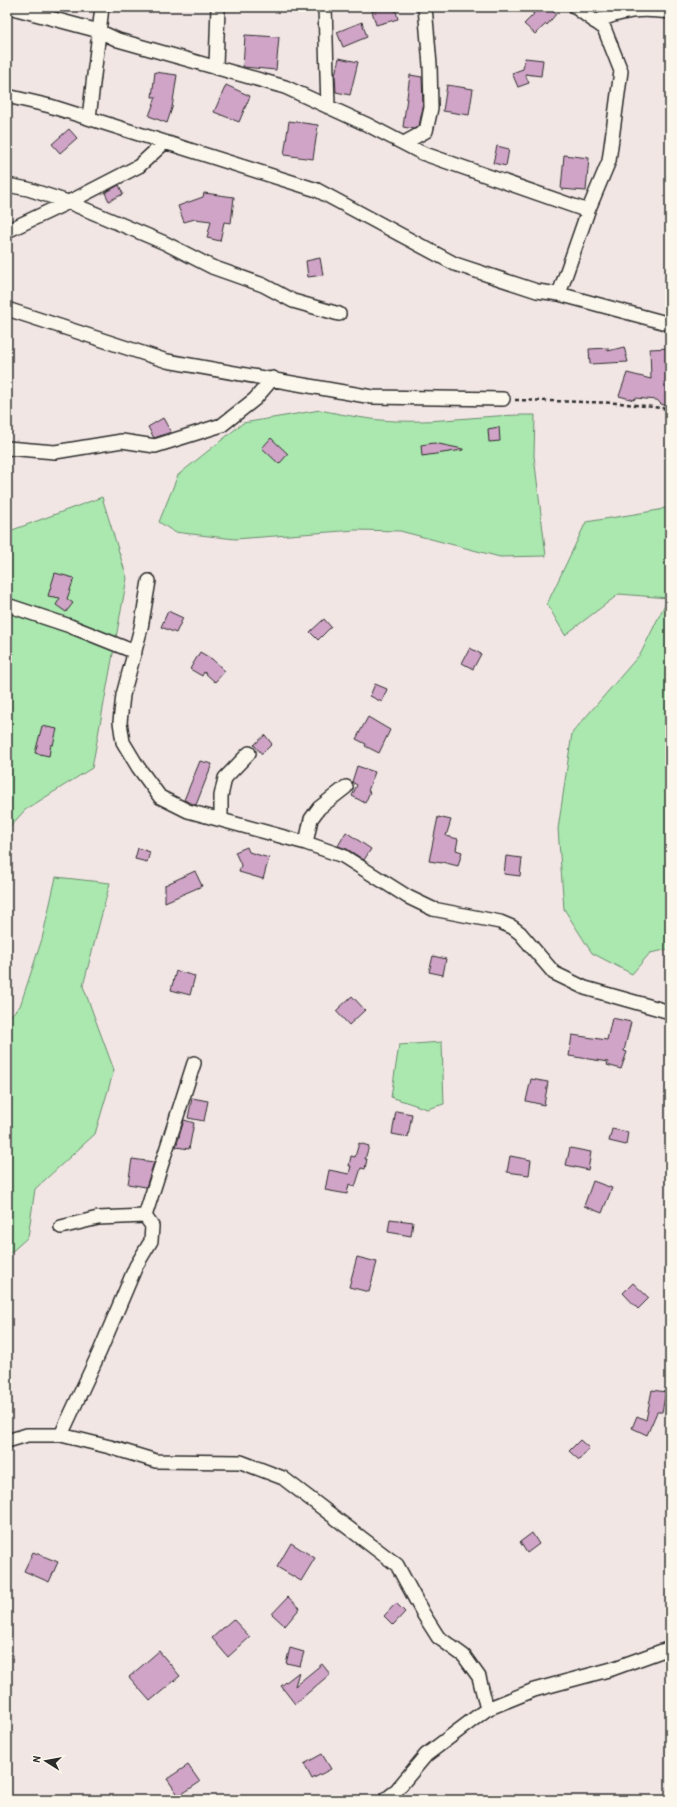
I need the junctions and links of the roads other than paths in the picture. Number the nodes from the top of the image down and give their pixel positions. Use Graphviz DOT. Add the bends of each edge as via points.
graph roads {
  1 [pos="9,7"];
  2 [pos="102,7"];
  3 [pos="218,7"];
  4 [pos="325,7"];
  5 [pos="425,7"];
  6 [pos="575,7"];
  7 [pos="670,12"];
  8 [pos="595,22"];
  9 [pos="99,30"];
  10 [pos="216,66"];
  11 [pos="7,96"];
  12 [pos="328,107"];
  13 [pos="89,118"];
  14 [pos="165,142"];
  15 [pos="404,143"];
  16 [pos="7,185"];
  17 [pos="68,202"];
  18 [pos="588,211"];
  19 [pos="7,231"];
  20 [pos="559,294"];
  21 [pos="7,309"];
  22 [pos="339,314"];
  23 [pos="670,324"];
  24 [pos="273,378"];
  25 [pos="503,399"];
  26 [pos="7,448"];
  27 [pos="149,581"];
  28 [pos="10,606"];
  29 [pos="135,652"];
  30 [pos="249,753"];
  31 [pos="346,787"];
  32 [pos="221,820"];
  33 [pos="306,843"];
  34 [pos="670,1012"];
  35 [pos="194,1063"];
  36 [pos="145,1216"];
  37 [pos="61,1226"];
  38 [pos="61,1435"];
  39 [pos="7,1441"];
  40 [pos="670,1648"];
  41 [pos="487,1709"];
  42 [pos="385,1800"];
  1 -- 9 [label="street"];
  2 -- 9 [label="street"];
  3 -- 10 [label="street"];
  4 -- 12 [label="street"];
  5 -- 15 [label="street" via="432,108 426,131"];
  6 -- 8 [label="street"];
  7 -- 8 [label="street" via="649,9 618,12"];
  8 -- 18 [label="street" via="604,28 621,71 609,162"];
  9 -- 10 [label="street" via="118,40"];
  9 -- 13 [label="street"];
  10 -- 12 [label="street" via="285,87"];
  11 -- 13 [label="street"];
  12 -- 15 [label="street"];
  13 -- 14 [label="street"];
  14 -- 17 [label="street" via="139,166"];
  14 -- 20 [label="street" via="317,190 455,264 537,291"];
  15 -- 18 [label="street" via="422,153"];
  16 -- 17 [label="street"];
  17 -- 19 [label="street"];
  17 -- 22 [label="street" via="293,300"];
  18 -- 20 [label="street"];
  20 -- 23 [label="street"];
  21 -- 24 [label="street" via="167,361"];
  24 -- 25 [label="street" via="372,396"];
  24 -- 26 [label="street" via="255,399 222,425 155,446 122,441 55,452"];
  27 -- 29 [label="street"];
  28 -- 29 [label="street"];
  29 -- 32 [label="street" via="123,695 120,722 123,742 160,797 188,811"];
  30 -- 32 [label="street" via="225,778 221,796"];
  31 -- 33 [label="street" via="319,808 311,819"];
  32 -- 33 [label="street"];
  33 -- 34 [label="street" via="343,856 408,897 433,909 500,922 512,927 554,973 585,988"];
  35 -- 36 [label="street"];
  36 -- 37 [label="street" via="98,1218"];
  36 -- 38 [label="street" via="152,1226 151,1241 136,1266"];
  38 -- 39 [label="street" via="27,1435"];
  38 -- 41 [label="street" via="156,1461 241,1462 283,1478 397,1565 438,1637 464,1656 480,1677"];
  40 -- 41 [label="street" via="612,1669 534,1690"];
  41 -- 42 [label="street" via="426,1755 395,1792"];
}
